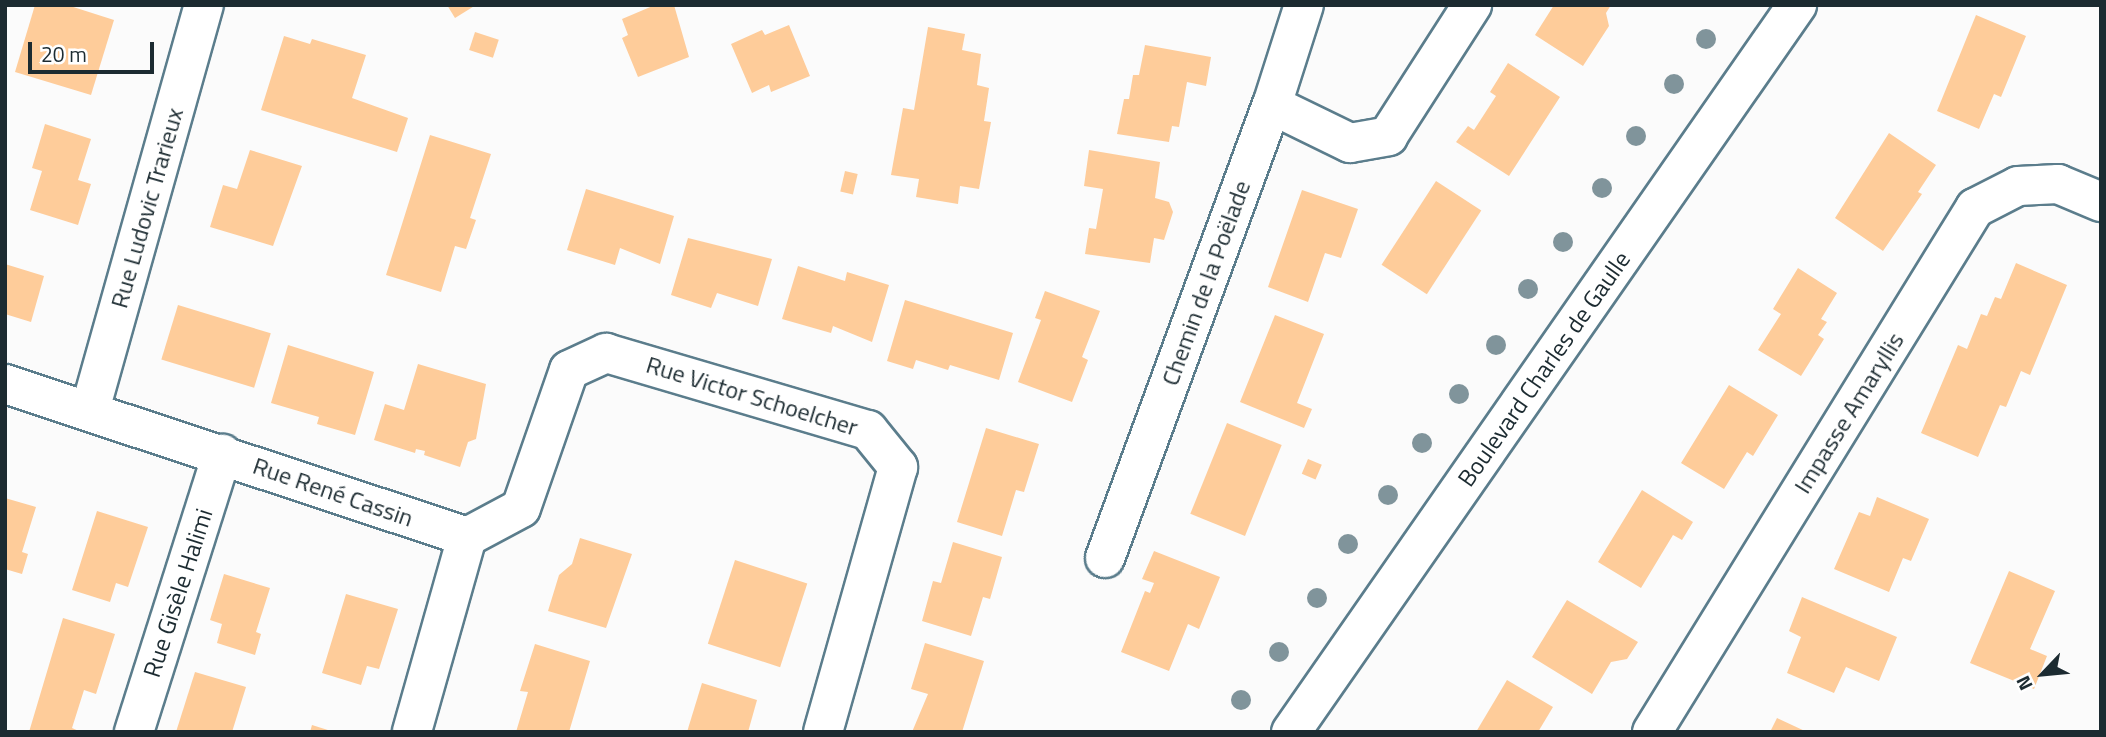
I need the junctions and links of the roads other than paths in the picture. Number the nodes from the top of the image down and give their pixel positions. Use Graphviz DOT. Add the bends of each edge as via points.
graph roads {
  1 [pos="204,5"];
  2 [pos="1304,5"];
  3 [pos="1472,5"];
  4 [pos="1797,5"];
  5 [pos="1272,105"];
  6 [pos="2101,202"];
  7 [pos="5,384"];
  8 [pos="90,410"];
  9 [pos="222,454"];
  10 [pos="467,537"];
  11 [pos="1105,558"];
  12 [pos="134,732"];
  13 [pos="412,732"];
  14 [pos="822,732"];
  15 [pos="1291,732"];
  16 [pos="1652,732"];
  1 -- 8 [label="street, Rue Ludovic Trarieux"];
  2 -- 5 [label="street, Chemin de la Poëlade"];
  3 -- 5 [label="street" via="1388,136 1350,143"];
  4 -- 15 [label="street, Boulevard Charles de Gaulle"];
  5 -- 11 [label="street, Chemin de la Poëlade"];
  6 -- 16 [label="street, Impasse Amaryllis" via="2058,184 2018,186 1975,208"];
  7 -- 8 [label="street, Rue René Cassin"];
  8 -- 9 [label="street, Rue René Cassin"];
  9 -- 10 [label="street, Rue René Cassin"];
  9 -- 12 [label="street, Rue Gisèle Halimi"];
  10 -- 13 [label="street"];
  10 -- 14 [label="street, Rue Victor Schoelcher" via="521,508 569,370 606,352 868,430 898,467"];
}
